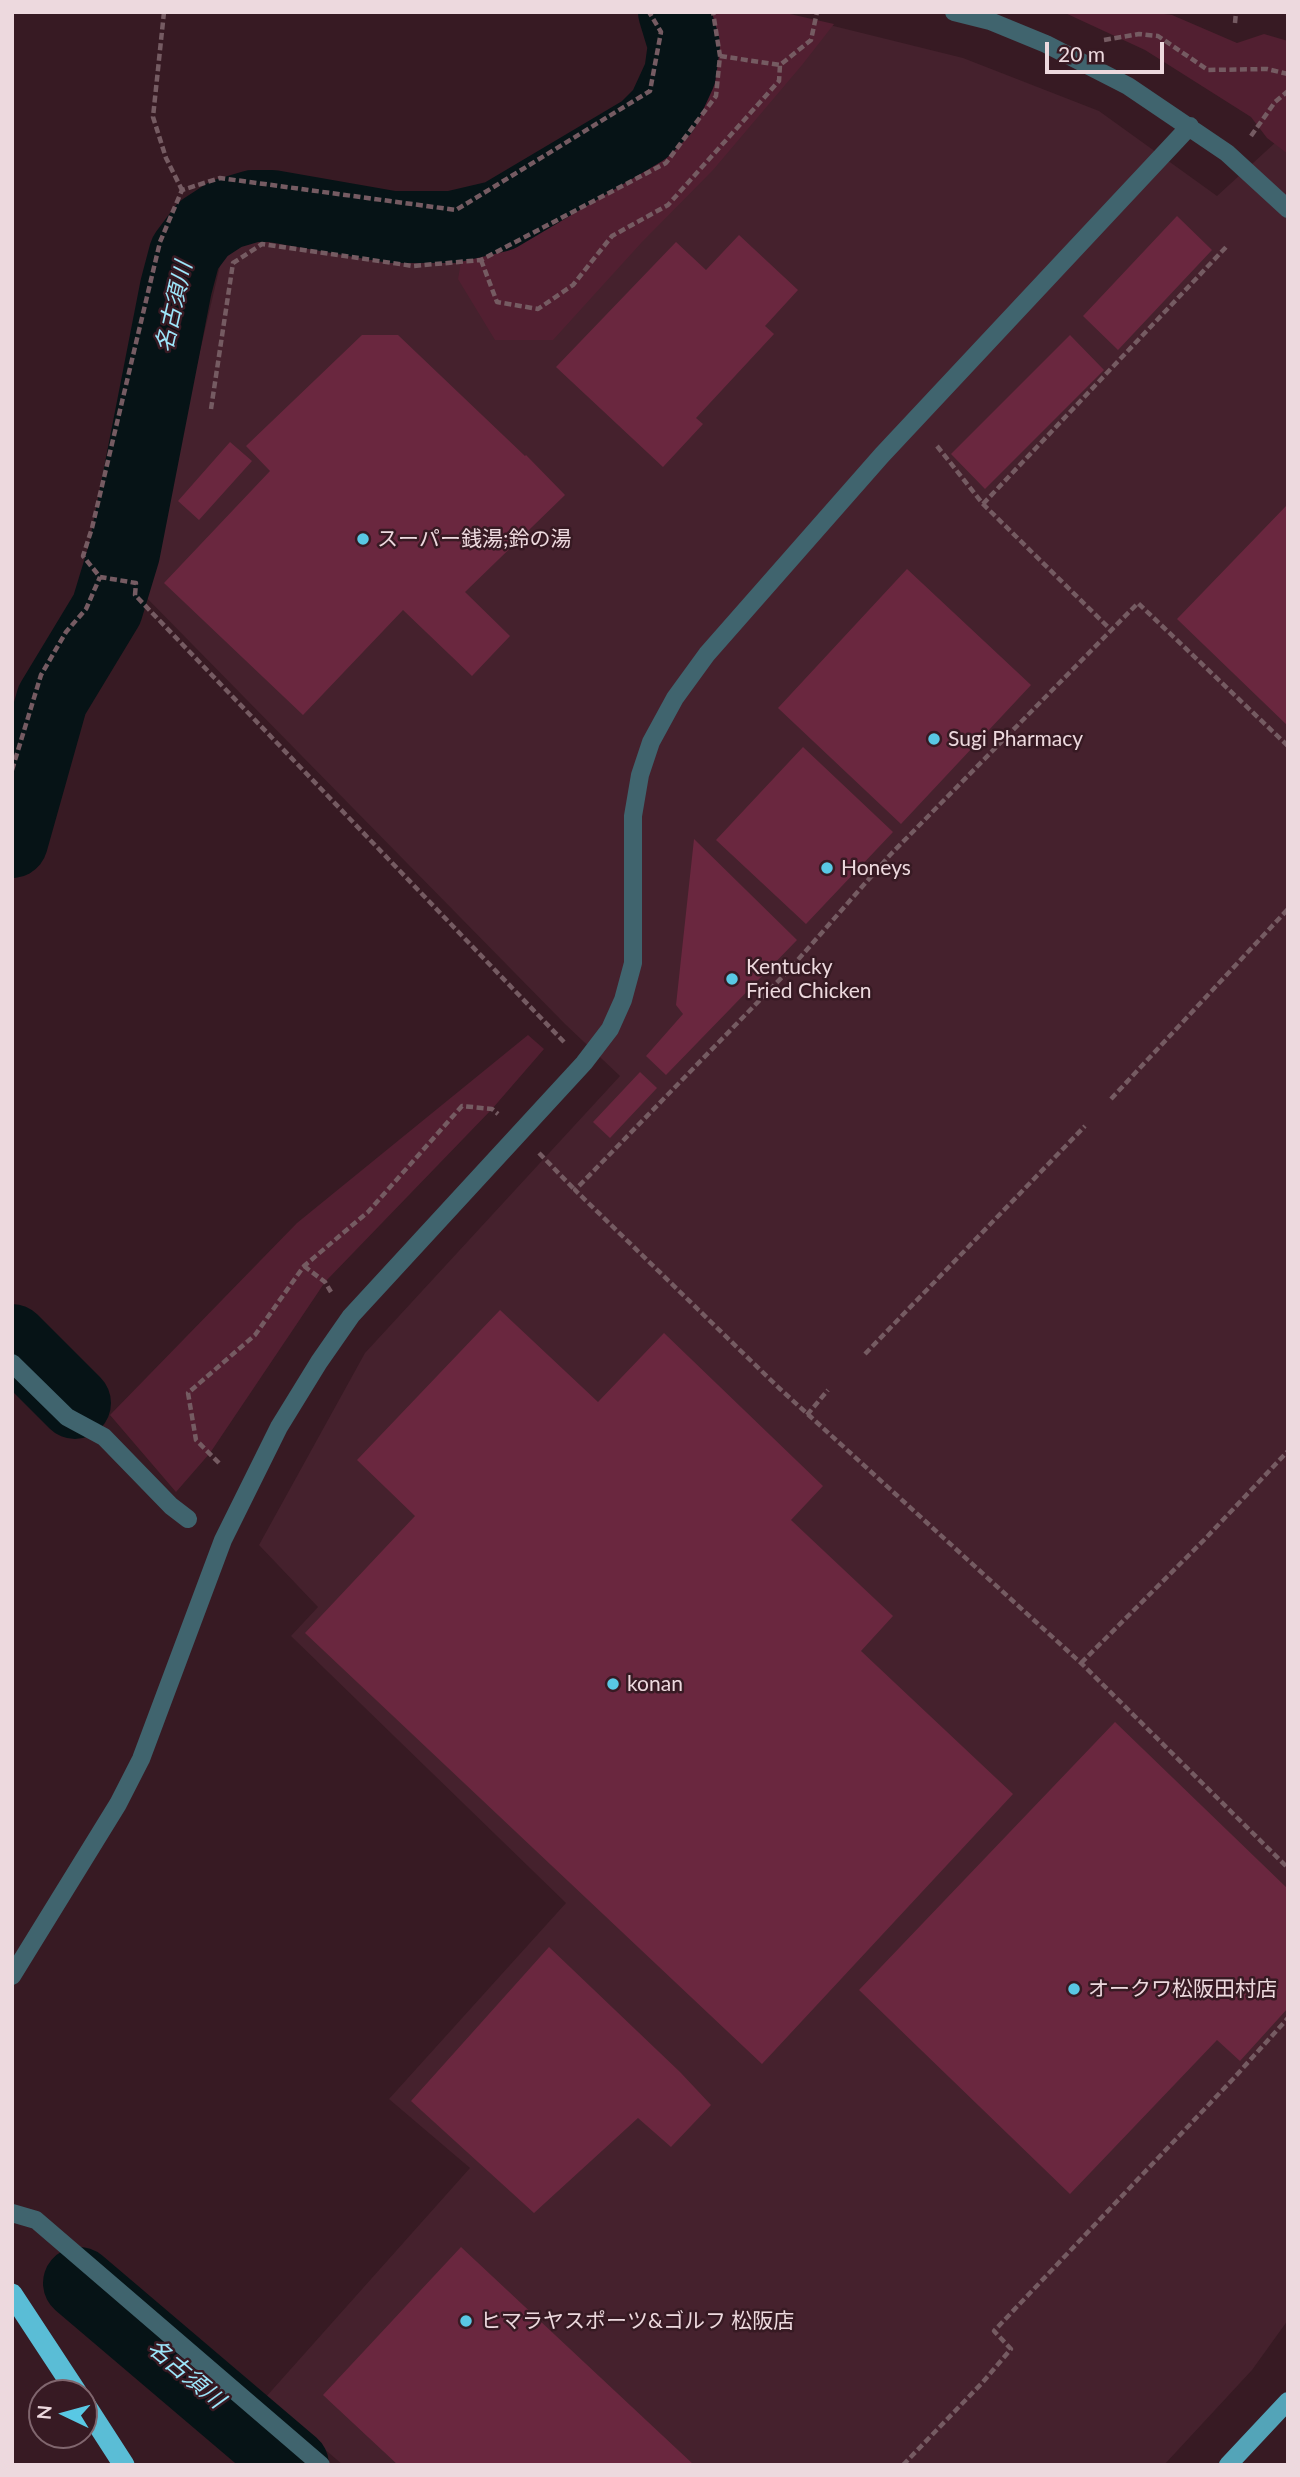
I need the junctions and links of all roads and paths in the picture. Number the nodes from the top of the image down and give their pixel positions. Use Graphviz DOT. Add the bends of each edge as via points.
graph roads {
  1 [pos="164,12"];
  2 [pos="649,12"];
  3 [pos="713,12"];
  4 [pos="817,12"];
  5 [pos="954,12"];
  6 [pos="1236,12"];
  7 [pos="1235,23"];
  8 [pos="1104,41"];
  9 [pos="720,56"];
  10 [pos="780,65"];
  11 [pos="1288,74"];
  12 [pos="1288,91"];
  13 [pos="1190,126"];
  14 [pos="1251,136"];
  15 [pos="182,190"];
  16 [pos="1288,209"];
  17 [pos="1228,246"];
  18 [pos="481,260"];
  19 [pos="211,409"];
  20 [pos="937,446"];
  21 [pos="983,504"];
  22 [pos="100,578"];
  23 [pos="1111,630"];
  24 [pos="1288,746"];
  25 [pos="12,770"];
  26 [pos="1288,908"];
  27 [pos="584,1063"];
  28 [pos="1111,1099"];
  29 [pos="500,1116"];
  30 [pos="1085,1126"];
  31 [pos="538,1152"];
  32 [pos="575,1190"];
  33 [pos="304,1266"];
  34 [pos="331,1292"];
  35 [pos="865,1354"];
  36 [pos="12,1363"];
  37 [pos="828,1390"];
  38 [pos="807,1415"];
  39 [pos="1288,1451"];
  40 [pos="219,1463"];
  41 [pos="188,1519"];
  42 [pos="1080,1663"];
  43 [pos="1288,1868"];
  44 [pos="12,1976"];
  45 [pos="1288,2018"];
  46 [pos="12,2213"];
  47 [pos="12,2294"];
  48 [pos="68,2379"];
  49 [pos="1288,2400"];
  50 [pos="98,2425"];
  51 [pos="124,2465"];
  52 [pos="321,2465"];
  53 [pos="903,2465"];
  54 [pos="1228,2465"];
  1 -- 15 [label="path" via="153,117"];
  2 -- 15 [label="path" via="661,32 650,91 456,210 220,178"];
  3 -- 9 [label="path"];
  4 -- 10 [label="path" via="811,40"];
  5 -- 13 [label="street" via="1046,44 1128,86"];
  6 -- 7 [label="path"];
  8 -- 11 [label="path" via="1139,34 1158,36 1208,69 1267,69"];
  9 -- 10 [label="path"];
  9 -- 18 [label="path" via="716,96 666,163"];
  10 -- 18 [label="path" via="779,81 668,205 612,236 573,285 538,309 497,302"];
  12 -- 14 [label="path"];
  13 -- 16 [label="street"];
  13 -- 27 [label="street" via="882,455 707,654 675,698 651,742 633,816 633,962 610,1029"];
  15 -- 22 [label="path" via="160,242 83,556"];
  17 -- 21 [label="path"];
  18 -- 19 [label="path" via="412,266 262,244 233,263"];
  20 -- 21 [label="path"];
  21 -- 23 [label="path"];
  22 -- 25 [label="path" via="86,609 66,632 41,675"];
  22 -- 27 [label="path" via="136,583 135,595"];
  23 -- 24 [label="path" via="1138,603"];
  23 -- 32 [label="path" via="890,855 789,970"];
  26 -- 28 [label="path"];
  27 -- 44 [label="street" via="351,1316 319,1363 279,1427 223,1540 141,1759"];
  29 -- 33 [label="path" via="492,1109 462,1106 368,1212"];
  30 -- 35 [label="path"];
  31 -- 32 [label="path"];
  32 -- 38 [label="path"];
  33 -- 34 [label="path"];
  33 -- 40 [label="path" via="255,1335 188,1393 196,1440"];
  36 -- 41 [label="street" via="67,1418 104,1437"];
  37 -- 38 [label="path"];
  38 -- 42 [label="path"];
  39 -- 42 [label="path"];
  42 -- 43 [label="path"];
  45 -- 53 [label="path" via="994,2331 1011,2349"];
  46 -- 52 [label="street" via="36,2220"];
  47 -- 48 [label="highway"];
  49 -- 54 [label="main road"];
  50 -- 51 [label="highway"];
}
